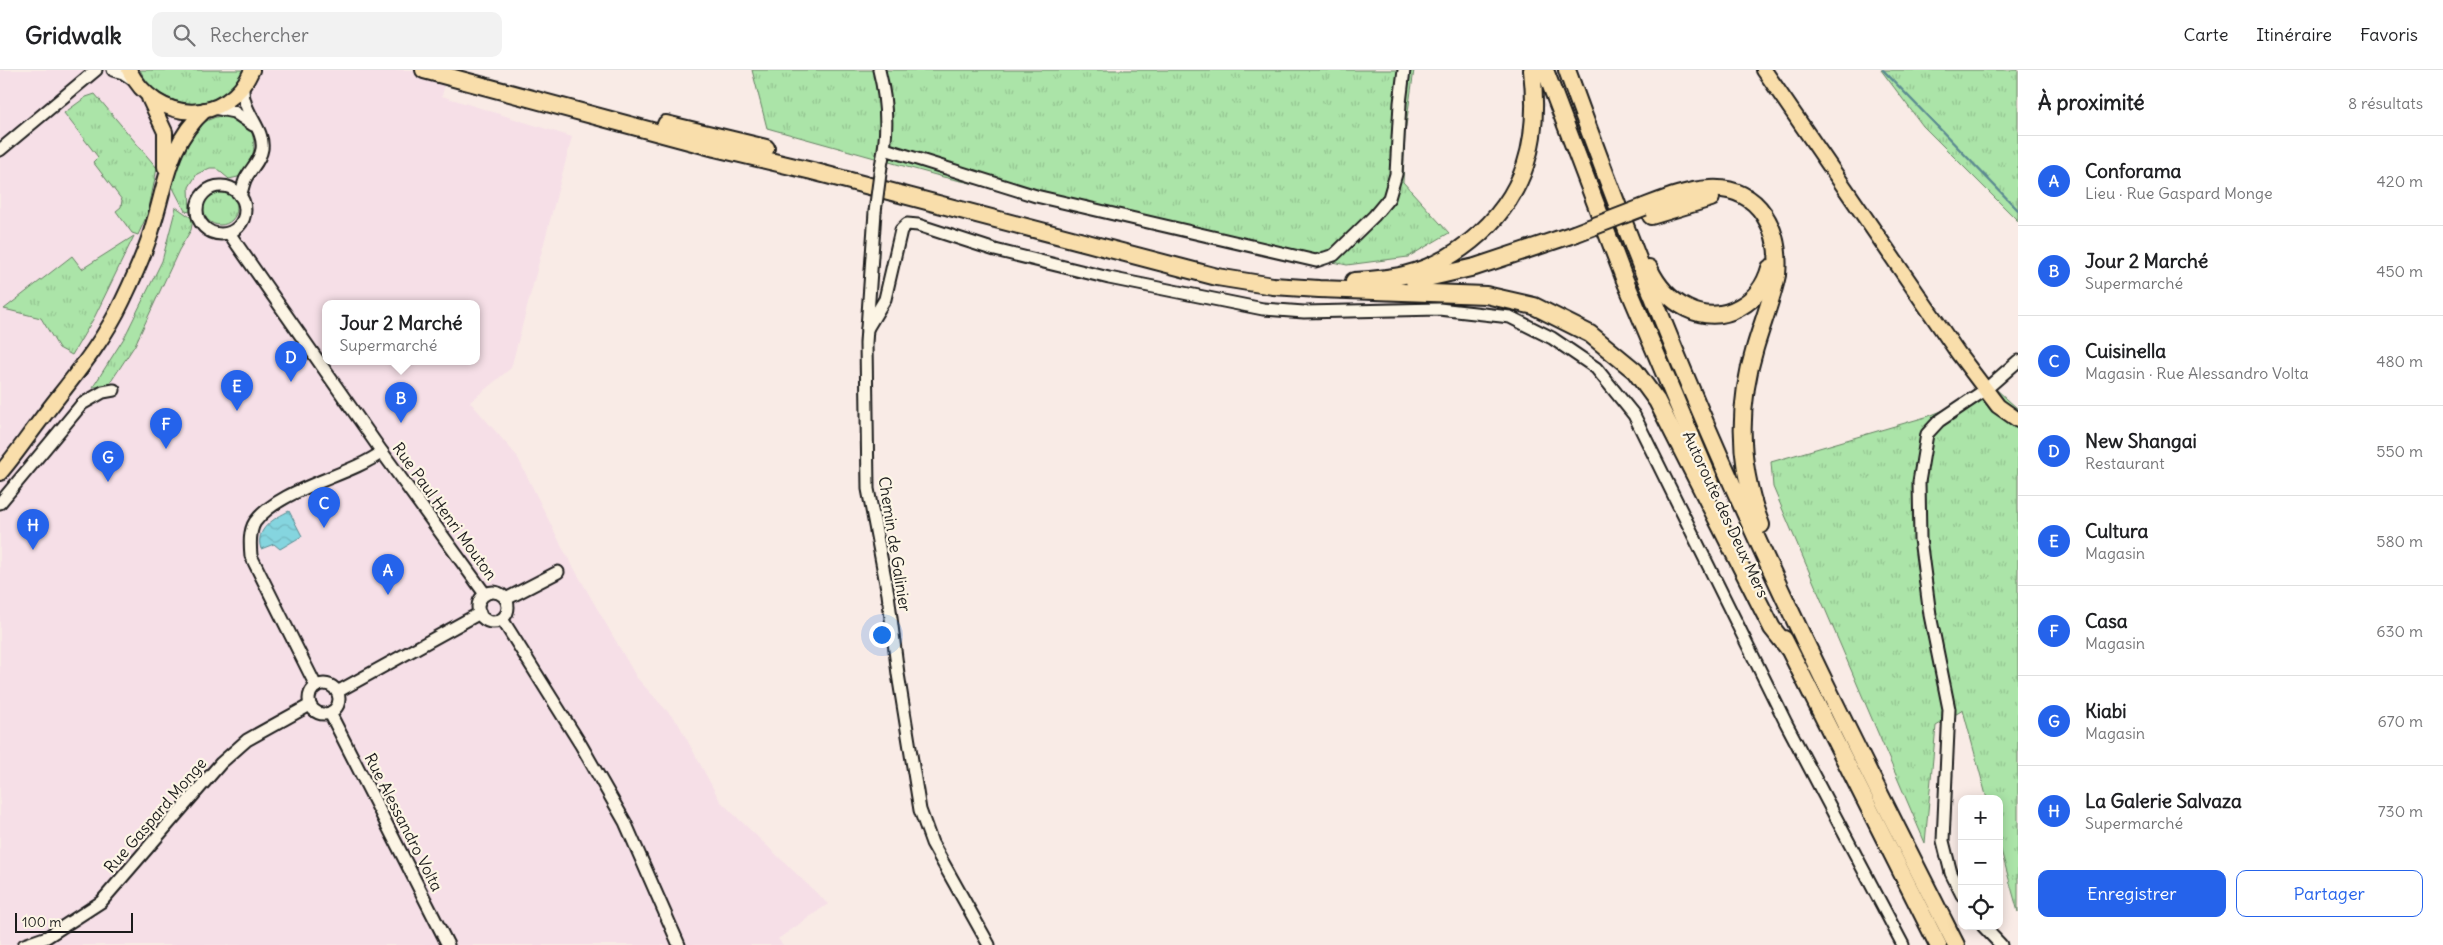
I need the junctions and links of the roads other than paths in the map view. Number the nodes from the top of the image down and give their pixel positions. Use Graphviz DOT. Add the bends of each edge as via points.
graph roads {
  1 [pos="105,70"];
  2 [pos="113,70"];
  3 [pos="252,70"];
  4 [pos="424,70"];
  5 [pos="460,70"];
  6 [pos="879,70"];
  7 [pos="1404,70"];
  8 [pos="1532,70"];
  9 [pos="1545,70"];
  10 [pos="1567,70"];
  11 [pos="1764,70"];
  12 [pos="93,73"];
  13 [pos="132,75"];
  14 [pos="243,86"];
  15 [pos="148,96"];
  16 [pos="209,109"];
  17 [pos="256,127"];
  18 [pos="885,149"];
  19 [pos="0,150"];
  20 [pos="245,180"];
  21 [pos="164,181"];
  22 [pos="230,188"];
  23 [pos="240,196"];
  24 [pos="1645,212"];
  25 [pos="1625,228"];
  26 [pos="232,231"];
  27 [pos="1361,286"];
  28 [pos="867,328"];
  29 [pos="2018,360"];
  30 [pos="322,364"];
  31 [pos="322,365"];
  32 [pos="114,390"];
  33 [pos="1985,390"];
  34 [pos="2018,420"];
  35 [pos="382,452"];
  36 [pos="0,473"];
  37 [pos="0,502"];
  38 [pos="558,572"];
  39 [pos="485,594"];
  40 [pos="1784,596"];
  41 [pos="506,599"];
  42 [pos="480,613"];
  43 [pos="502,619"];
  44 [pos="1788,648"];
  45 [pos="316,686"];
  46 [pos="337,692"];
  47 [pos="310,705"];
  48 [pos="330,713"];
  49 [pos="1958,887"];
  50 [pos="1987,930"];
  51 [pos="48,941"];
  52 [pos="24,945"];
  53 [pos="448,945"];
  54 [pos="680,945"];
  55 [pos="989,945"];
  56 [pos="1903,945"];
  57 [pos="1938,945"];
  58 [pos="1956,945"];
  59 [pos="2001,945"];
  1 -- 12 [label="street"];
  2 -- 13 [label="street"];
  3 -- 14 [label="main road"];
  4 -- 27 [label="highway" via="1217,277 1273,286"];
  5 -- 27 [label="highway" via="777,150 1219,268"];
  6 -- 18 [label="street, Chemin de Galinier" via="884,93"];
  7 -- 18 [label="street" via="1396,174 1389,198 1334,255 1316,261 1036,196"];
  8 -- 27 [label="highway" via="1535,111 1531,144 1519,182 1498,217 1442,261"];
  9 -- 44 [label="highway, Autoroute des Deux Mers" via="1624,278 1677,405"];
  10 -- 25 [label="highway, Autoroute des Deux Mers"];
  11 -- 33 [label="main road" via="1872,231"];
  12 -- 19 [label="street"];
  13 -- 15 [label="main road"];
  14 -- 16 [label="main road" via="235,95"];
  14 -- 17 [label="street" via="243,101"];
  15 -- 16 [label="main road" via="175,110"];
  15 -- 21 [label="main road" via="165,132"];
  16 -- 17 [label="street" via="234,112"];
  16 -- 21 [label="main road" via="192,122 181,138"];
  17 -- 20 [label="street" via="262,148"];
  18 -- 28 [label="street, Chemin de Galinier, bridge" via="875,212"];
  20 -- 22 [label="street"];
  20 -- 23 [label="street"];
  21 -- 36 [label="main road" via="154,223 122,302 102,338"];
  22 -- 23 [label="street"];
  22 -- 26 [label="street" via="221,186 207,190 198,201 197,208 200,222 207,230 216,234"];
  23 -- 26 [label="street" via="245,213"];
  24 -- 25 [label="highway" via="1707,199 1726,200 1743,207 1758,221 1768,244 1770,268 1762,289 1746,304 1724,314 1697,313 1685,308 1666,293 1650,271 1640,246"];
  24 -- 27 [label="highway, bridge" via="1575,238 1442,276"];
  24 -- 40 [label="highway" via="1684,193 1722,189 1747,198 1768,219 1775,234 1779,259 1777,274 1747,378 1742,422 1744,466 1750,492 1781,572"];
  25 -- 40 [label="highway, Autoroute des Deux Mers" via="1702,418"];
  26 -- 30 [label="street, Rue Paul Henri Mouton"];
  27 -- 44 [label="highway" via="1416,294 1513,300 1553,314 1605,344 1635,371 1657,400 1772,628"];
  28 -- 55 [label="street, Chemin de Galinier" via="868,489 888,594 920,810 932,843"];
  28 -- 56 [label="street" via="884,299 901,230 907,224 1109,278 1245,306 1304,312 1439,308 1510,317 1552,338 1596,368 1634,415 1786,723"];
  29 -- 33 [label="street"];
  31 -- 35 [label="street, Rue Paul Henri Mouton"];
  32 -- 37 [label="street" via="103,392 82,404"];
  33 -- 34 [label="main road" via="1998,406"];
  33 -- 49 [label="street" via="1939,421 1927,434 1919,482 1920,539 1930,615 1949,709 1943,841"];
  35 -- 39 [label="street, Rue Paul Henri Mouton"];
  35 -- 45 [label="street" via="270,508 254,524 251,556"];
  38 -- 41 [label="street"];
  39 -- 41 [label="street" via="497,592"];
  39 -- 42 [label="street" via="479,603"];
  40 -- 58 [label="highway, Autoroute des Deux Mers"];
  41 -- 43 [label="street" via="507,613"];
  42 -- 43 [label="street" via="487,621"];
  42 -- 46 [label="street"];
  43 -- 54 [label="street" via="620,814"];
  44 -- 57 [label="highway, Autoroute des Deux Mers"];
  45 -- 46 [label="street" via="328,685"];
  45 -- 47 [label="street" via="310,694"];
  46 -- 48 [label="street" via="338,704"];
  47 -- 48 [label="street" via="319,713"];
  47 -- 51 [label="street, Rue Gaspard Monge" via="247,740 221,762 101,902"];
  48 -- 53 [label="street, Rue Alessandro Volta"];
  50 -- 59 [label="street"];
  51 -- 52 [label="street, Rue Gaspard Monge"];
}
